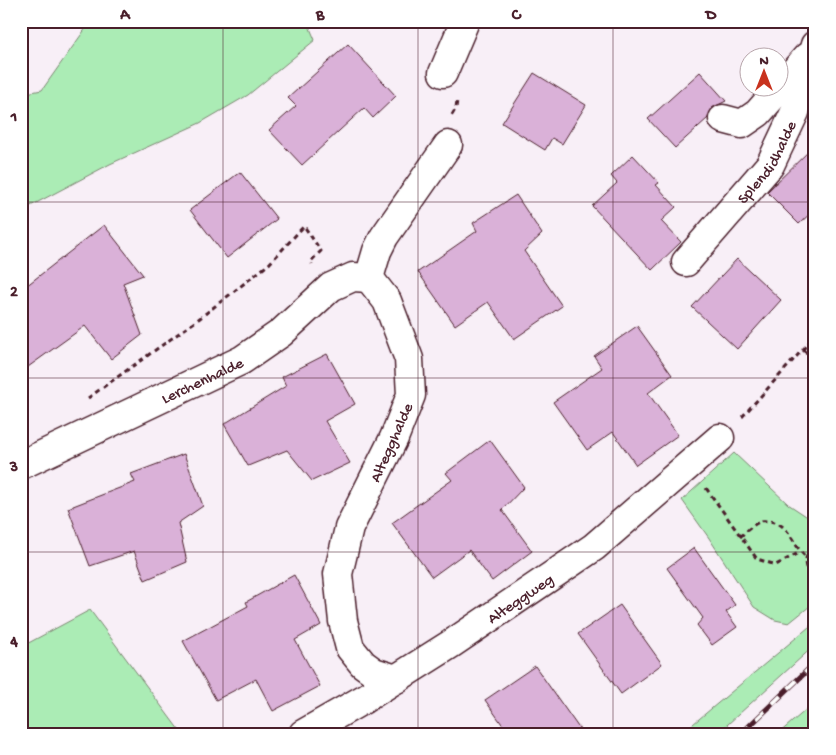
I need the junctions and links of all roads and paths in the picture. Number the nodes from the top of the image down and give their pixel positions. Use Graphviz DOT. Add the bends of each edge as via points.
graph roads {
  1 [pos="465,21"];
  2 [pos="813,49"];
  3 [pos="442,73"];
  4 [pos="451,116"];
  5 [pos="723,119"];
  6 [pos="448,145"];
  7 [pos="686,262"];
  8 [pos="313,267"];
  9 [pos="369,278"];
  10 [pos="815,336"];
  11 [pos="803,350"];
  12 [pos="815,360"];
  13 [pos="84,400"];
  14 [pos="744,415"];
  15 [pos="720,438"];
  16 [pos="21,465"];
  17 [pos="705,487"];
  18 [pos="740,537"];
  19 [pos="815,550"];
  20 [pos="800,552"];
  21 [pos="806,557"];
  22 [pos="815,577"];
  23 [pos="396,679"];
  24 [pos="303,734"];
  1 -- 3 [label="street"];
  2 -- 5 [label="street" via="758,113 742,124"];
  2 -- 7 [label="street, Splendidhalde" via="795,112 770,165"];
  3 -- 4 [label="path" via="457,100"];
  6 -- 9 [label="street" via="384,237"];
  8 -- 13 [label="path" via="311,261 321,251 304,226 269,264 196,321"];
  9 -- 16 [label="street, Lerchenhalde" via="353,277 331,287 281,333 242,360"];
  9 -- 23 [label="street, Altegghalde" via="387,301 409,359 411,395 394,438 349,528 338,574 342,621 350,648 374,672"];
  10 -- 11 [label="path"];
  11 -- 12 [label="path"];
  11 -- 14 [label="path"];
  15 -- 23 [label="street, Alteggweg" via="594,547"];
  17 -- 18 [label="path"];
  18 -- 20 [label="path" via="757,559 776,565"];
  18 -- 20 [label="path" via="761,521 781,523"];
  19 -- 21 [label="path"];
  20 -- 21 [label="path"];
  21 -- 22 [label="path" via="807,572"];
  23 -- 24 [label="street, Alteggweg"];
}
